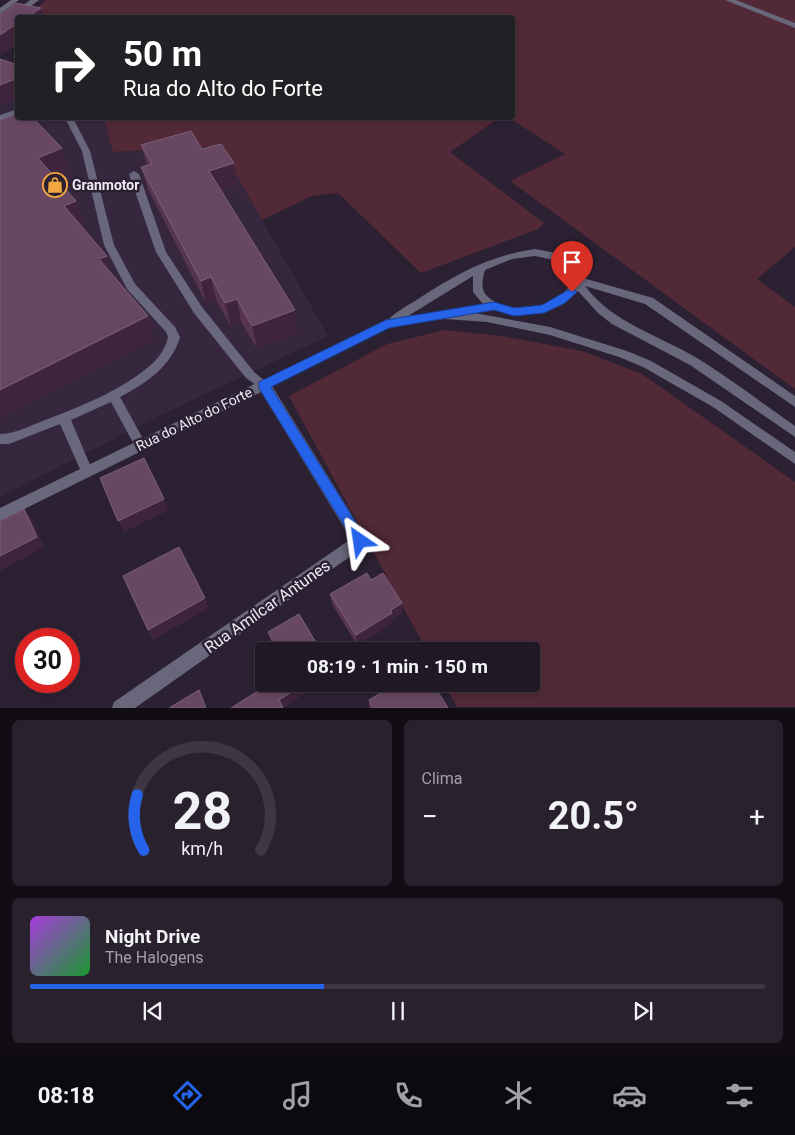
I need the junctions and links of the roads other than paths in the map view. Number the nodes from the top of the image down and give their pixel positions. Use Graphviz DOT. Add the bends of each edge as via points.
graph roads {
  1 [pos="15,0"];
  2 [pos="35,0"];
  3 [pos="729,0"];
  4 [pos="1,10"];
  5 [pos="16,15"];
  6 [pos="15,16"];
  7 [pos="795,26"];
  8 [pos="0,28"];
  9 [pos="15,112"];
  10 [pos="0,118"];
  11 [pos="70,120"];
  12 [pos="134,174"];
  13 [pos="480,267"];
  14 [pos="577,282"];
  15 [pos="494,306"];
  16 [pos="514,312"];
  17 [pos="444,314"];
  18 [pos="388,324"];
  19 [pos="623,354"];
  20 [pos="264,385"];
  21 [pos="113,395"];
  22 [pos="795,402"];
  23 [pos="64,419"];
  24 [pos="795,432"];
  25 [pos="0,439"];
  26 [pos="141,446"];
  27 [pos="795,459"];
  28 [pos="87,472"];
  29 [pos="0,515"];
  30 [pos="120,708"];
  1 -- 4 [label="lane"];
  2 -- 5 [label="street"];
  3 -- 7 [label="street"];
  6 -- 8 [label="street"];
  9 -- 10 [label="lane"];
  11 -- 21 [label="lane" via="86,151 109,245 132,286 174,337 159,363"];
  12 -- 20 [label="lane" via="161,252 198,310 250,375"];
  13 -- 14 [label="lane" via="520,252 540,251 570,263 577,271"];
  13 -- 15 [label="lane" via="476,284 482,298"];
  13 -- 18 [label="lane"];
  14 -- 16 [label="lane" via="561,301 544,309"];
  14 -- 22 [label="lane" via="649,301"];
  14 -- 24 [label="lane" via="598,310 694,362"];
  15 -- 16 [label="lane"];
  15 -- 17 [label="lane"];
  16 -- 19 [label="lane"];
  17 -- 18 [label="lane"];
  17 -- 19 [label="lane" via="519,324"];
  18 -- 20 [label="street, Rua do Alto do Forte"];
  19 -- 27 [label="lane" via="717,404"];
  20 -- 26 [label="street, Rua do Alto do Forte"];
  20 -- 30 [label="street, Rua Amílcar Antunes" via="360,541"];
  21 -- 23 [label="lane"];
  21 -- 26 [label="lane"];
  23 -- 25 [label="lane" via="9,439"];
  23 -- 28 [label="lane"];
  26 -- 28 [label="street, Rua do Alto do Forte"];
  28 -- 29 [label="street, Rua do Alto do Forte"];
}
